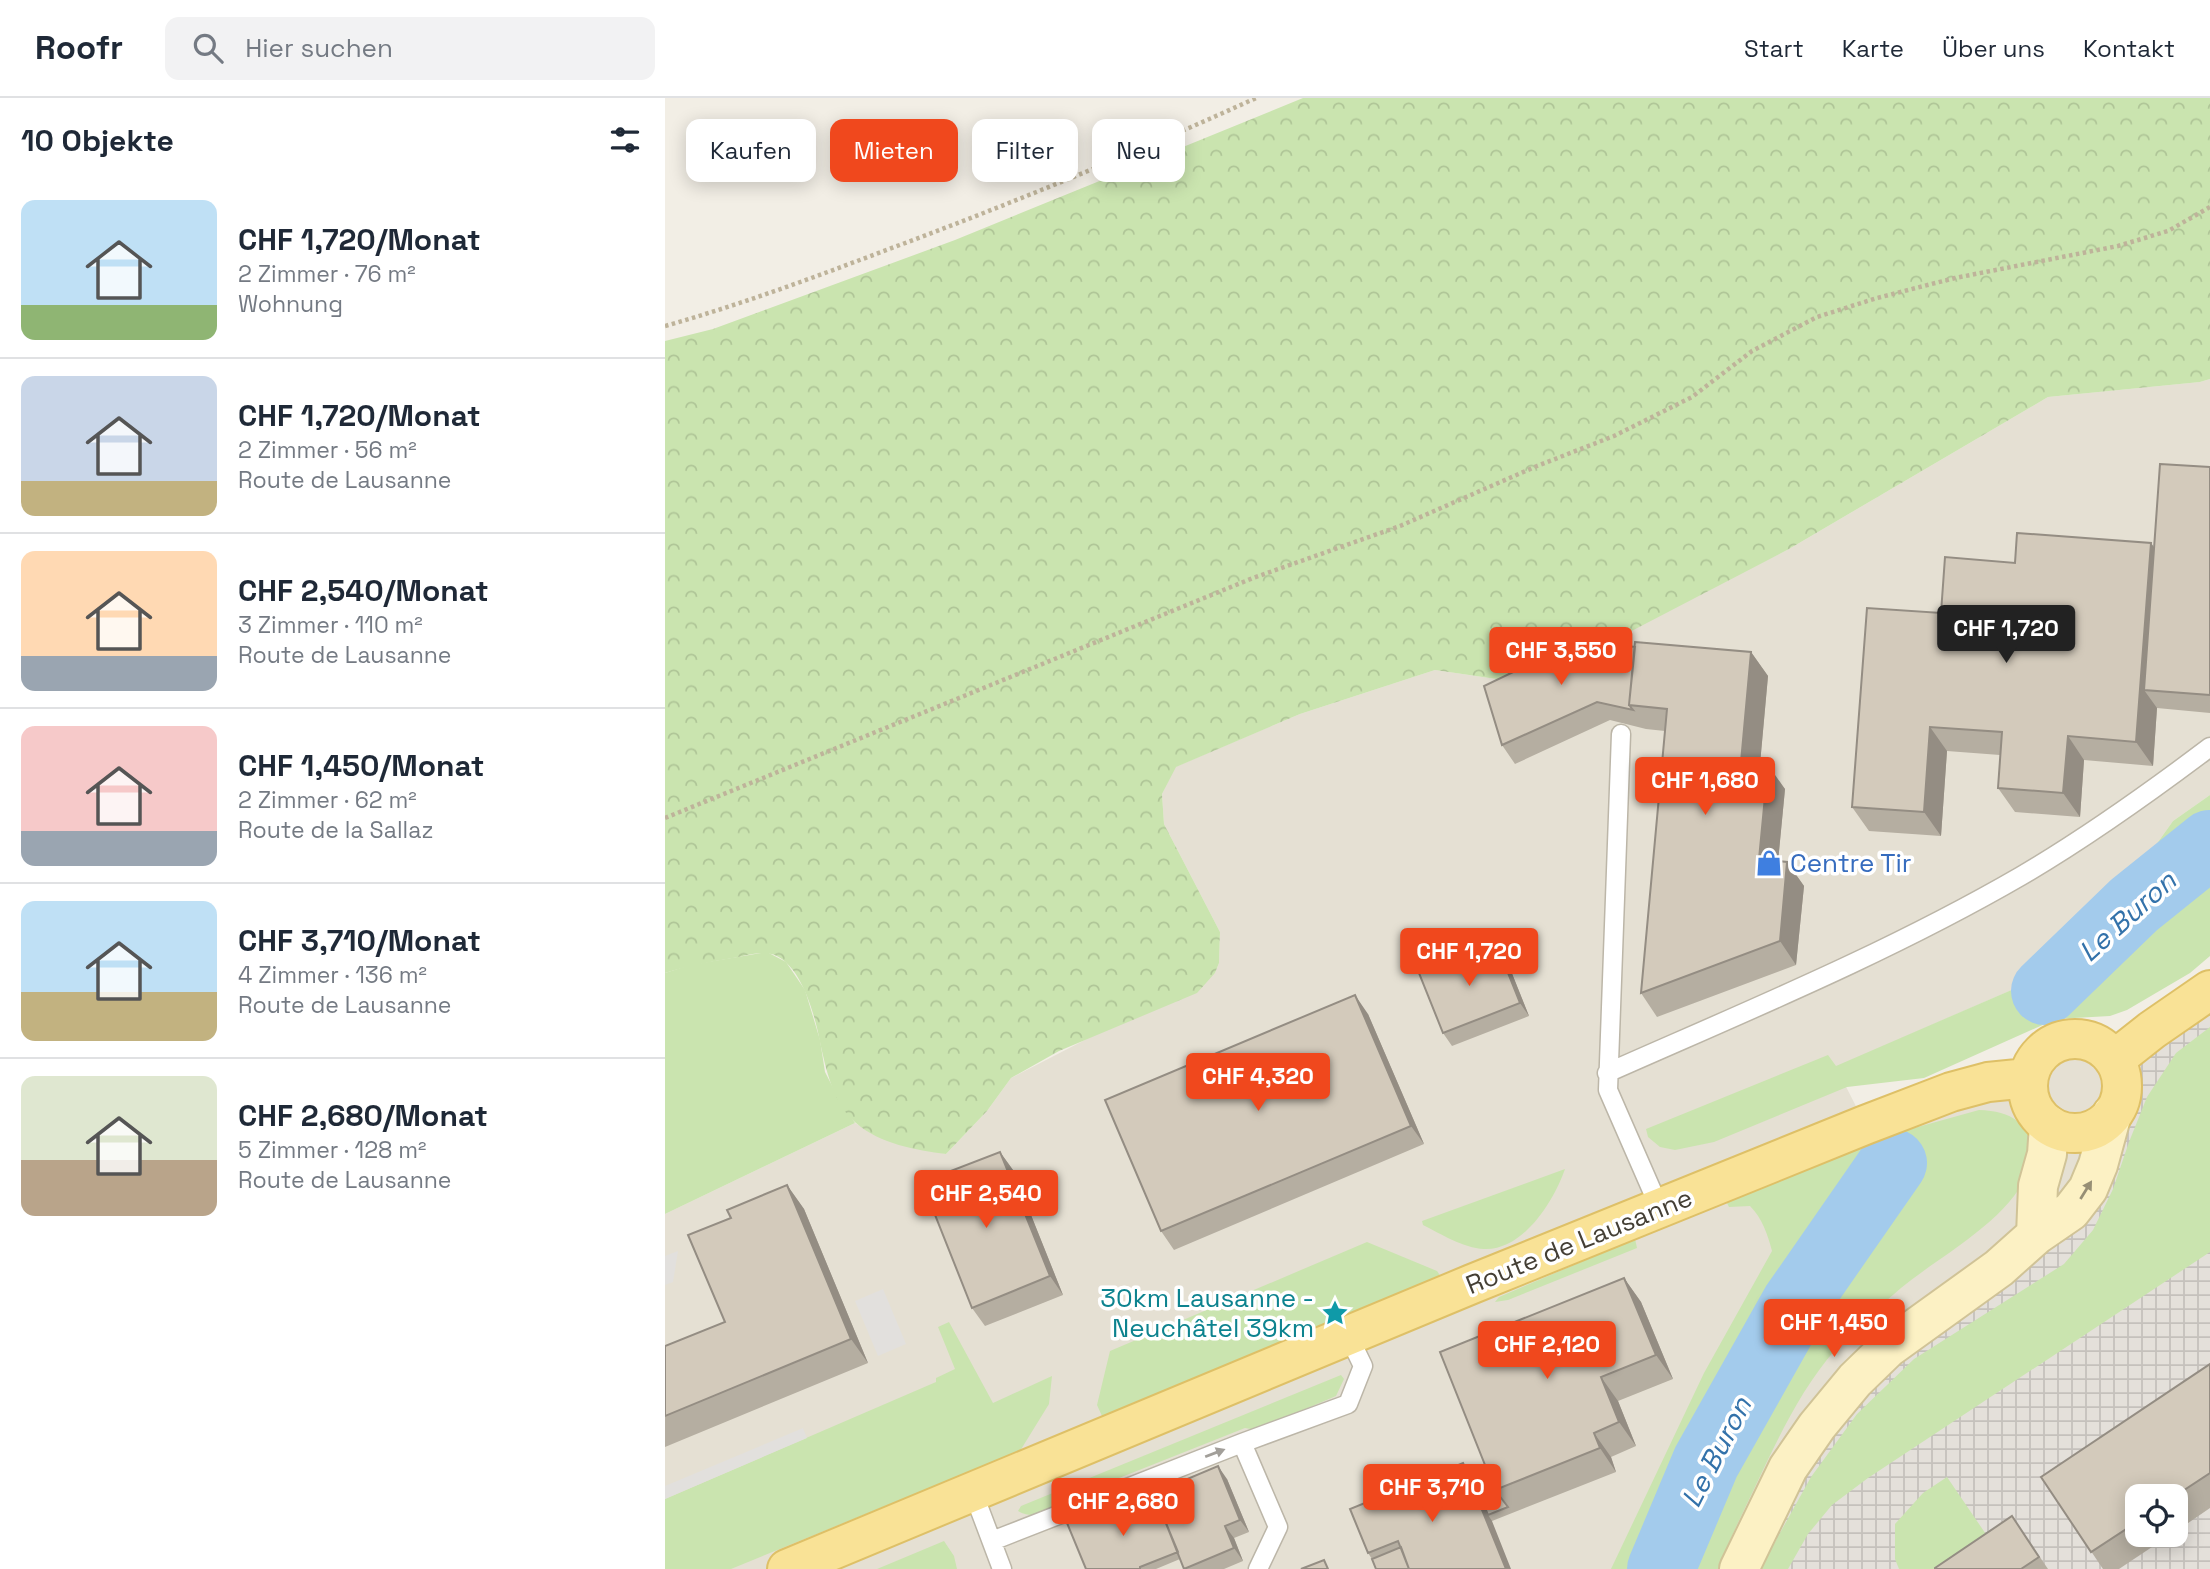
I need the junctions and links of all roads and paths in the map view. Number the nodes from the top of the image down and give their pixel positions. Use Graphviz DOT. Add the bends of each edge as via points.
graph roads {
  1 [pos="1256,98"];
  2 [pos="2210,207"];
  3 [pos="665,326"];
  4 [pos="1621,734"];
  5 [pos="2210,747"];
  6 [pos="665,818"];
  7 [pos="2210,990"];
  8 [pos="2114,1060"];
  9 [pos="1608,1073"];
  10 [pos="2028,1078"];
  11 [pos="2112,1114"];
  12 [pos="2049,1125"];
  13 [pos="1660,1209"];
  14 [pos="2036,1235"];
  15 [pos="1349,1336"];
  16 [pos="1242,1443"];
  17 [pos="973,1492"];
  18 [pos="992,1541"];
  19 [pos="830,1561"];
  20 [pos="787,1569"];
  21 [pos="1002,1569"];
  22 [pos="1258,1569"];
  23 [pos="1739,1569"];
  1 -- 3 [label="path" via="960,223"];
  2 -- 6 [label="path" via="2168,231 2118,246 1955,278 1817,317 1752,351 1692,397 1613,436"];
  4 -- 9 [label="lane"];
  5 -- 9 [label="lane" via="2089,833 1986,895 1858,961"];
  7 -- 8 [label="main road"];
  8 -- 10 [label="main road" via="2100,1046 2070,1039 2041,1052"];
  8 -- 11 [label="main road" via="2122,1086"];
  9 -- 13 [label="lane" via="1608,1090"];
  10 -- 12 [label="main road" via="2032,1105"];
  10 -- 13 [label="main road, Route de Lausanne" via="1951,1092"];
  11 -- 12 [label="main road" via="2083,1132"];
  14 -- 11 [label="main road, one-way" via="2071,1211 2088,1189"];
  12 -- 14 [label="main road" via="2038,1186"];
  13 -- 15 [label="main road, Route de Lausanne"];
  14 -- 23 [label="main road" via="1999,1268 1888,1348 1855,1380 1788,1468"];
  15 -- 16 [label="lane" via="1363,1366 1348,1405"];
  15 -- 17 [label="main road, Route de Lausanne"];
  18 -- 16 [label="lane, one-way"];
  16 -- 22 [label="lane" via="1278,1527"];
  17 -- 18 [label="lane"];
  17 -- 19 [label="main road, Route de Lausanne"];
  18 -- 21 [label="lane"];
  19 -- 20 [label="main road, Route de Lausanne"];
}
